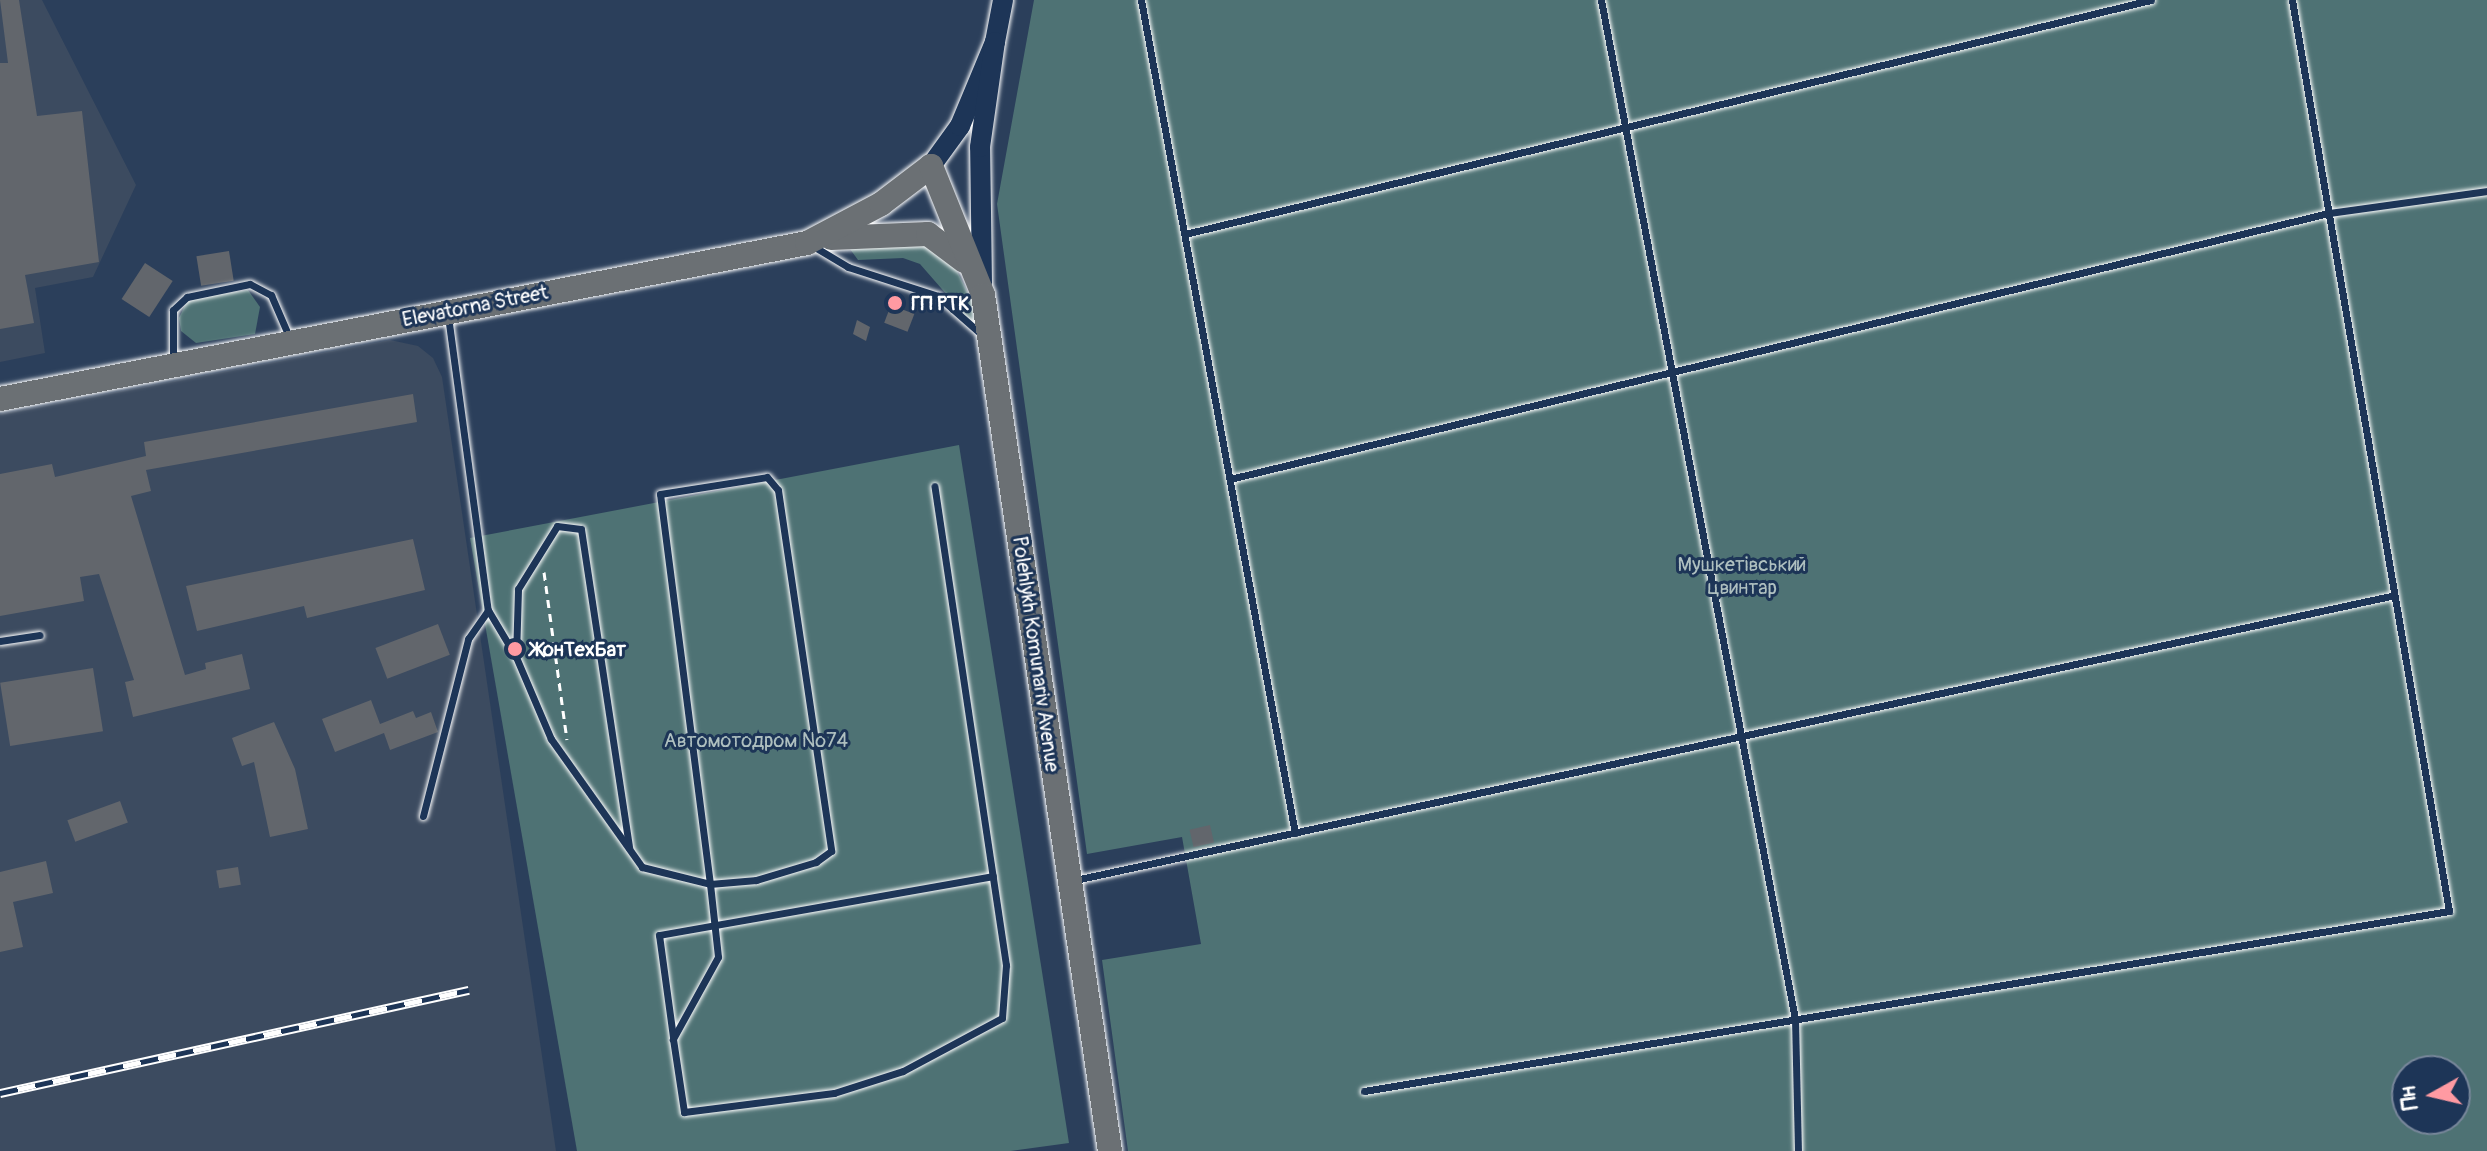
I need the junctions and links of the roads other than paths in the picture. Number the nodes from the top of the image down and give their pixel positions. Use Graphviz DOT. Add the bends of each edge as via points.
graph roads {
  1 [pos="1003,0"];
  2 [pos="1141,0"];
  3 [pos="1601,0"];
  4 [pos="2151,0"];
  5 [pos="2292,0"];
  6 [pos="995,42"];
  7 [pos="1627,127"];
  8 [pos="931,166"];
  9 [pos="2487,191"];
  10 [pos="2329,213"];
  11 [pos="1185,234"];
  12 [pos="807,243"];
  13 [pos="983,295"];
  14 [pos="447,310"];
  15 [pos="290,341"];
  16 [pos="990,343"];
  17 [pos="173,365"];
  18 [pos="1673,371"];
  19 [pos="0,399"];
  20 [pos="1230,479"];
  21 [pos="934,486"];
  22 [pos="2395,595"];
  23 [pos="488,610"];
  24 [pos="40,635"];
  25 [pos="0,641"];
  26 [pos="516,657"];
  27 [pos="1743,737"];
  28 [pos="423,816"];
  29 [pos="1295,833"];
  30 [pos="629,849"];
  31 [pos="993,876"];
  32 [pos="1069,882"];
  33 [pos="710,884"];
  34 [pos="715,924"];
  35 [pos="1795,1019"];
  36 [pos="673,1039"];
  37 [pos="1364,1091"];
  38 [pos="1110,1151"];
  39 [pos="1798,1151"];
  1 -- 6 [label="main road"];
  2 -- 11 [label="lane"];
  3 -- 7 [label="lane"];
  4 -- 7 [label="lane"];
  5 -- 10 [label="lane"];
  6 -- 8 [label="main road" via="960,126"];
  6 -- 13 [label="main road" via="980,147"];
  7 -- 11 [label="lane"];
  7 -- 18 [label="lane"];
  8 -- 12 [label="main road, Elevatorna Street" via="881,204"];
  8 -- 13 [label="main road, Polehlykh Komunariv Avenue"];
  9 -- 10 [label="lane"];
  10 -- 18 [label="lane"];
  10 -- 22 [label="lane"];
  11 -- 20 [label="lane"];
  12 -- 13 [label="main road" via="855,234 928,234 959,255"];
  12 -- 14 [label="main road, Elevatorna Street"];
  12 -- 16 [label="lane" via="848,267 938,296"];
  13 -- 16 [label="main road, Polehlykh Komunariv Avenue"];
  14 -- 15 [label="main road, Elevatorna Street"];
  14 -- 23 [label="lane"];
  15 -- 17 [label="main road, Elevatorna Street"];
  15 -- 17 [label="lane" via="271,295 250,284 234,287 187,297 173,310"];
  16 -- 32 [label="main road, Polehlykh Komunariv Avenue"];
  17 -- 19 [label="main road, Elevatorna Street"];
  18 -- 20 [label="lane"];
  18 -- 27 [label="lane"];
  20 -- 29 [label="lane"];
  21 -- 31 [label="lane"];
  22 -- 27 [label="lane"];
  22 -- 35 [label="lane" via="2449,911"];
  23 -- 26 [label="lane"];
  23 -- 28 [label="lane" via="468,639"];
  24 -- 25 [label="lane"];
  26 -- 30 [label="lane" via="551,739"];
  26 -- 30 [label="lane" via="518,589 557,526 581,529"];
  27 -- 29 [label="lane"];
  27 -- 35 [label="lane"];
  29 -- 32 [label="lane"];
  30 -- 33 [label="lane" via="642,867"];
  31 -- 34 [label="lane"];
  31 -- 36 [label="lane" via="1006,965 1002,1018 903,1071 834,1093 684,1112"];
  32 -- 38 [label="main road, Polehlykh Komunariv Avenue"];
  33 -- 33 [label="lane" via="756,880 816,862 831,851 778,490 767,477 660,494"];
  33 -- 34 [label="lane"];
  34 -- 36 [label="lane" via="718,957"];
  34 -- 36 [label="lane" via="659,935"];
  35 -- 37 [label="lane"];
  35 -- 39 [label="lane"];
}
